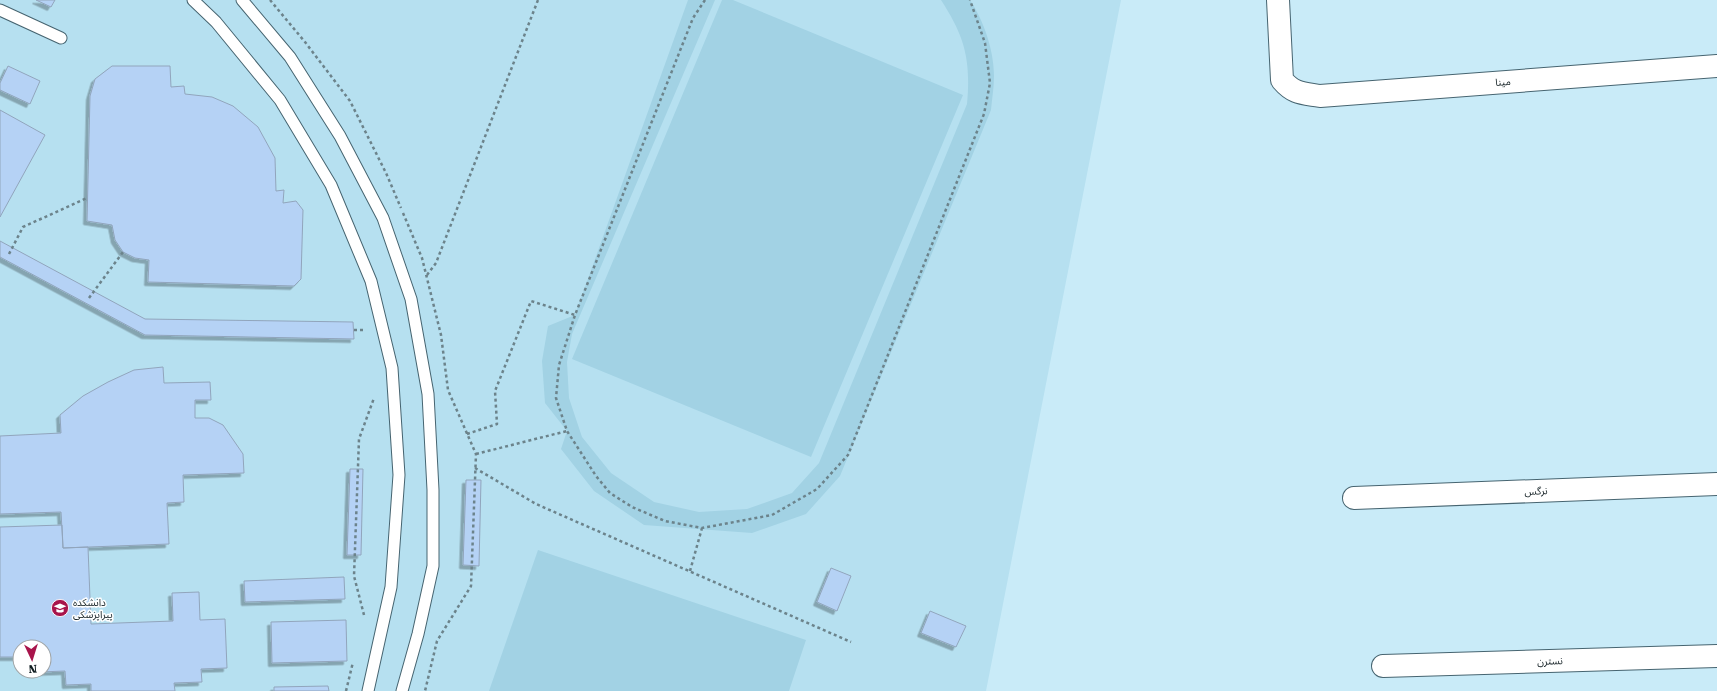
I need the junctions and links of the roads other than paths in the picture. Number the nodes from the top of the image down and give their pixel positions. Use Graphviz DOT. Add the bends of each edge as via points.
graph roads {
  1 [pos="193,0"];
  2 [pos="242,0"];
  3 [pos="1278,0"];
  4 [pos="0,10"];
  5 [pos="62,38"];
  6 [pos="1717,66"];
  7 [pos="1717,484"];
  8 [pos="1354,498"];
  9 [pos="1717,656"];
  10 [pos="1382,666"];
  11 [pos="368,691"];
  12 [pos="402,691"];
  1 -- 11 [label="lane" via="216,22 280,100 331,185 371,281 392,368 399,475 391,587"];
  2 -- 12 [label="lane" via="290,57 340,136 383,218 411,299 428,394 433,490 433,566"];
  3 -- 6 [label="street, مینا" via="1282,80 1290,89 1297,92 1320,96"];
  4 -- 5 [label="lane"];
  7 -- 8 [label="street, نرگس"];
  9 -- 10 [label="street, نسترن"];
}
